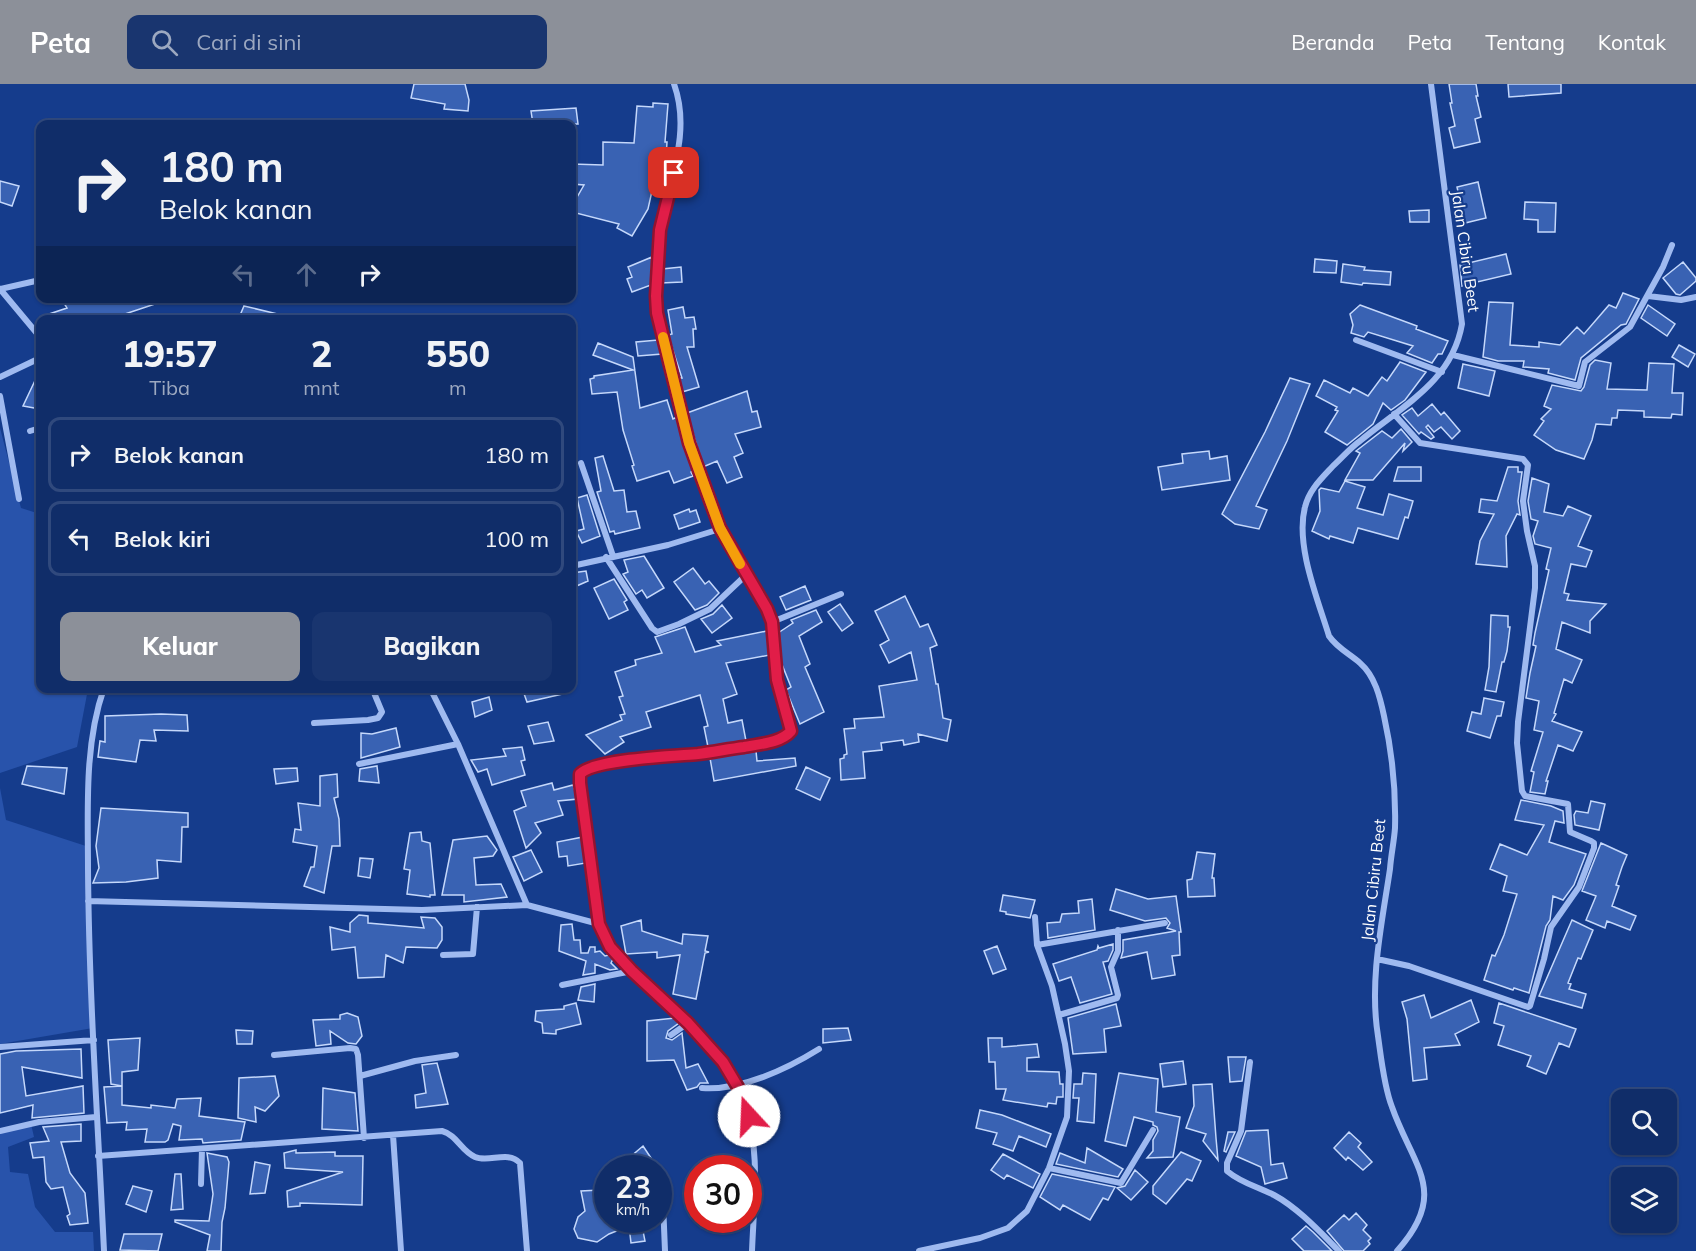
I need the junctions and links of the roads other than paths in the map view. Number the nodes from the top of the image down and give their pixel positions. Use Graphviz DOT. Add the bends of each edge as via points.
graph roads {
  1 [pos="674,84"];
  2 [pos="1431,84"];
  3 [pos="1672,245"];
  4 [pos="36,281"];
  5 [pos="0,289"];
  6 [pos="1648,296"];
  7 [pos="1696,297"];
  8 [pos="36,332"];
  9 [pos="1356,340"];
  10 [pos="1453,355"];
  11 [pos="36,360"];
  12 [pos="1442,372"];
  13 [pos="0,377"];
  14 [pos="0,396"];
  15 [pos="1394,414"];
  16 [pos="36,429"];
  17 [pos="30,430"];
  18 [pos="581,463"];
  19 [pos="20,499"];
  20 [pos="720,528"];
  21 [pos="610,556"];
  22 [pos="576,565"];
  23 [pos="746,575"];
  24 [pos="841,594"];
  25 [pos="772,622"];
  26 [pos="103,693"];
  27 [pos="374,693"];
  28 [pos="432,693"];
  29 [pos="314,723"];
  30 [pos="458,744"];
  31 [pos="359,764"];
  32 [pos="88,901"];
  33 [pos="527,904"];
  34 [pos="477,907"];
  35 [pos="1035,917"];
  36 [pos="1165,923"];
  37 [pos="599,924"];
  38 [pos="1118,930"];
  39 [pos="1037,945"];
  40 [pos="443,955"];
  41 [pos="1377,959"];
  42 [pos="632,971"];
  43 [pos="562,985"];
  44 [pos="1059,1015"];
  45 [pos="688,1023"];
  46 [pos="671,1035"];
  47 [pos="94,1040"];
  48 [pos="0,1047"];
  49 [pos="819,1049"];
  50 [pos="456,1054"];
  51 [pos="274,1055"];
  52 [pos="1250,1062"];
  53 [pos="360,1076"];
  54 [pos="737,1085"];
  55 [pos="702,1088"];
  56 [pos="96,1117"];
  57 [pos="1153,1130"];
  58 [pos="0,1131"];
  59 [pos="393,1135"];
  60 [pos="364,1138"];
  61 [pos="202,1149"];
  62 [pos="98,1156"];
  63 [pos="1049,1168"];
  64 [pos="201,1185"];
  65 [pos="664,1233"];
  66 [pos="104,1251"];
  67 [pos="401,1251"];
  68 [pos="527,1251"];
  69 [pos="665,1251"];
  70 [pos="752,1251"];
  71 [pos="919,1251"];
  72 [pos="1339,1251"];
  73 [pos="1397,1251"];
  1 -- 20 [label="street" via="680,110 680,144 660,230 657,313 689,443"];
  2 -- 10 [label="street, Jalan Cibiru Beet" via="1462,324"];
  3 -- 6 [label="street"];
  4 -- 5 [label="street"];
  5 -- 8 [label="street"];
  6 -- 7 [label="street" via="1682,300"];
  6 -- 10 [label="street" via="1630,327 1585,362 1579,386"];
  9 -- 12 [label="street"];
  10 -- 12 [label="street, Jalan Cibiru Beet"];
  11 -- 13 [label="street"];
  12 -- 15 [label="street, Jalan Cibiru Beet"];
  14 -- 19 [label="street"];
  15 -- 41 [label="street, Jalan Cibiru Beet" via="1357,442 1312,490 1305,508 1303,536 1329,636 1371,677 1379,694 1393,762 1395,829"];
  15 -- 41 [label="street" via="1420,443 1523,459 1528,465 1523,501 1535,566 1535,588 1518,722 1522,791 1525,796 1569,804 1570,832 1591,841 1594,848 1579,887 1551,927 1530,1006"];
  16 -- 17 [label="street"];
  18 -- 21 [label="street"];
  20 -- 21 [label="street"];
  20 -- 23 [label="street"];
  21 -- 22 [label="street"];
  21 -- 23 [label="street" via="657,632 702,614"];
  23 -- 25 [label="street"];
  24 -- 25 [label="street"];
  25 -- 37 [label="street" via="777,680 791,729 787,736 762,744 605,764 580,774"];
  26 -- 32 [label="street" via="90,767"];
  27 -- 29 [label="street" via="382,712 378,718"];
  28 -- 30 [label="street"];
  30 -- 31 [label="street"];
  30 -- 33 [label="street"];
  32 -- 34 [label="street" via="422,910"];
  32 -- 47 [label="street"];
  33 -- 34 [label="street"];
  33 -- 37 [label="street"];
  34 -- 40 [label="street" via="473,954"];
  35 -- 39 [label="street"];
  36 -- 38 [label="street"];
  37 -- 42 [label="street" via="610,947"];
  38 -- 39 [label="street"];
  38 -- 44 [label="street" via="1118,951 1111,967 1117,998"];
  39 -- 44 [label="street"];
  41 -- 73 [label="street, Jalan Cibiru Beet" via="1377,1033 1391,1106 1420,1168 1423,1186 1423,1208 1418,1222"];
  42 -- 43 [label="street"];
  42 -- 45 [label="street"];
  44 -- 63 [label="street" via="1069,1071 1069,1102"];
  45 -- 46 [label="street"];
  45 -- 54 [label="street" via="723,1062"];
  47 -- 48 [label="street"];
  47 -- 56 [label="street"];
  49 -- 54 [label="street" via="799,1062"];
  50 -- 53 [label="street"];
  51 -- 53 [label="street" via="356,1049"];
  52 -- 72 [label="street" via="1240,1131 1227,1172 1288,1204"];
  53 -- 60 [label="street"];
  54 -- 55 [label="street"];
  54 -- 70 [label="street" via="753,1138"];
  56 -- 58 [label="street" via="39,1122"];
  56 -- 62 [label="street"];
  57 -- 63 [label="street" via="1121,1183"];
  59 -- 60 [label="street"];
  59 -- 67 [label="street"];
  59 -- 68 [label="street" via="442,1131 450,1133 469,1154 478,1158 516,1159 520,1163"];
  60 -- 61 [label="street"];
  61 -- 62 [label="street"];
  61 -- 64 [label="street"];
  62 -- 66 [label="street"];
  63 -- 71 [label="street" via="1027,1211 1008,1228"];
  65 -- 69 [label="street"];
}
